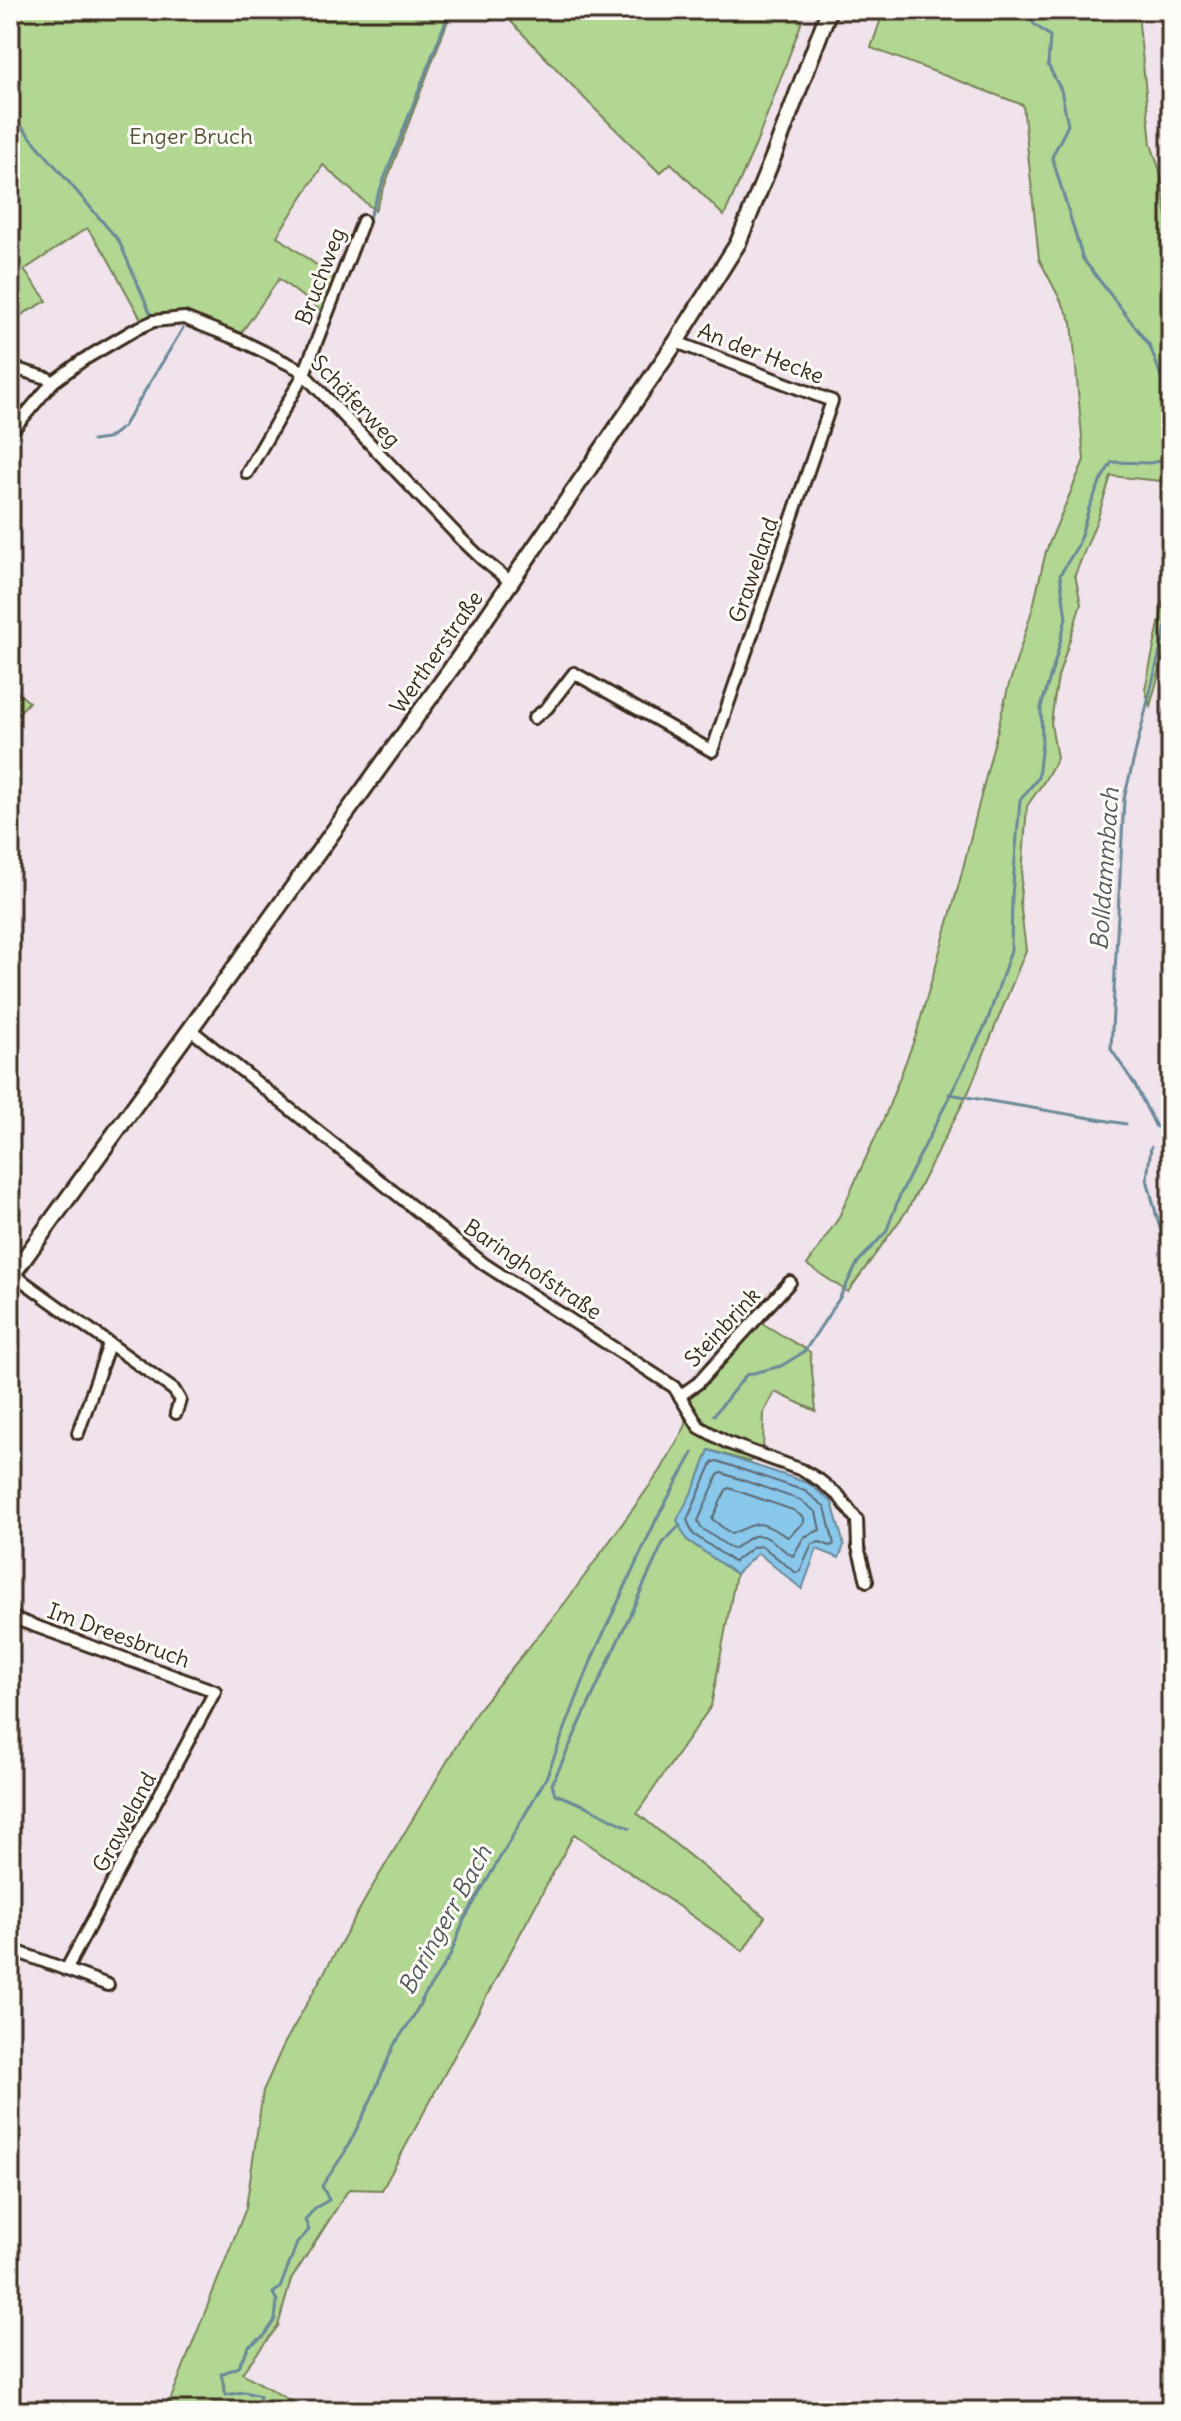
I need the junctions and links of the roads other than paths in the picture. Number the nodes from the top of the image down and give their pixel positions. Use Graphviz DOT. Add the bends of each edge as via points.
graph roads {
  1 [pos="829,10"];
  2 [pos="363,221"];
  3 [pos="676,342"];
  4 [pos="10,367"];
  5 [pos="304,374"];
  6 [pos="53,382"];
  7 [pos="832,401"];
  8 [pos="10,433"];
  9 [pos="247,473"];
  10 [pos="512,583"];
  11 [pos="534,718"];
  12 [pos="191,1030"];
  13 [pos="12,1276"];
  14 [pos="790,1282"];
  15 [pos="109,1344"];
  16 [pos="681,1395"];
  17 [pos="176,1413"];
  18 [pos="78,1433"];
  19 [pos="867,1581"];
  20 [pos="10,1617"];
  21 [pos="215,1691"];
  22 [pos="10,1949"];
  23 [pos="66,1970"];
  24 [pos="108,1985"];
  1 -- 3 [label="main road, Wertherstraße" via="738,243"];
  2 -- 5 [label="street, Bruchweg"];
  3 -- 7 [label="street, An der Hecke"];
  3 -- 10 [label="main road, Wertherstraße"];
  4 -- 6 [label="street"];
  5 -- 6 [label="street, Schäferweg" via="215,330 168,318 134,330"];
  5 -- 9 [label="street, Bruchweg"];
  5 -- 10 [label="street, Schäferweg" via="460,538"];
  6 -- 8 [label="street, Schäferweg"];
  7 -- 11 [label="street, Graweland" via="712,751 574,673"];
  10 -- 12 [label="main road, Wertherstraße"];
  12 -- 13 [label="main road, Wertherstraße"];
  12 -- 16 [label="street, Baringhofstraße" via="484,1264"];
  13 -- 15 [label="street"];
  14 -- 16 [label="street, Steinbrink"];
  15 -- 17 [label="street" via="174,1390 180,1400"];
  15 -- 18 [label="street"];
  16 -- 19 [label="street, Baringhofstraße" via="699,1427 802,1470 839,1496 857,1520"];
  20 -- 21 [label="street, Im Dreesbruch"];
  21 -- 23 [label="street, Graweland"];
  22 -- 23 [label="street"];
  23 -- 24 [label="street"];
}
